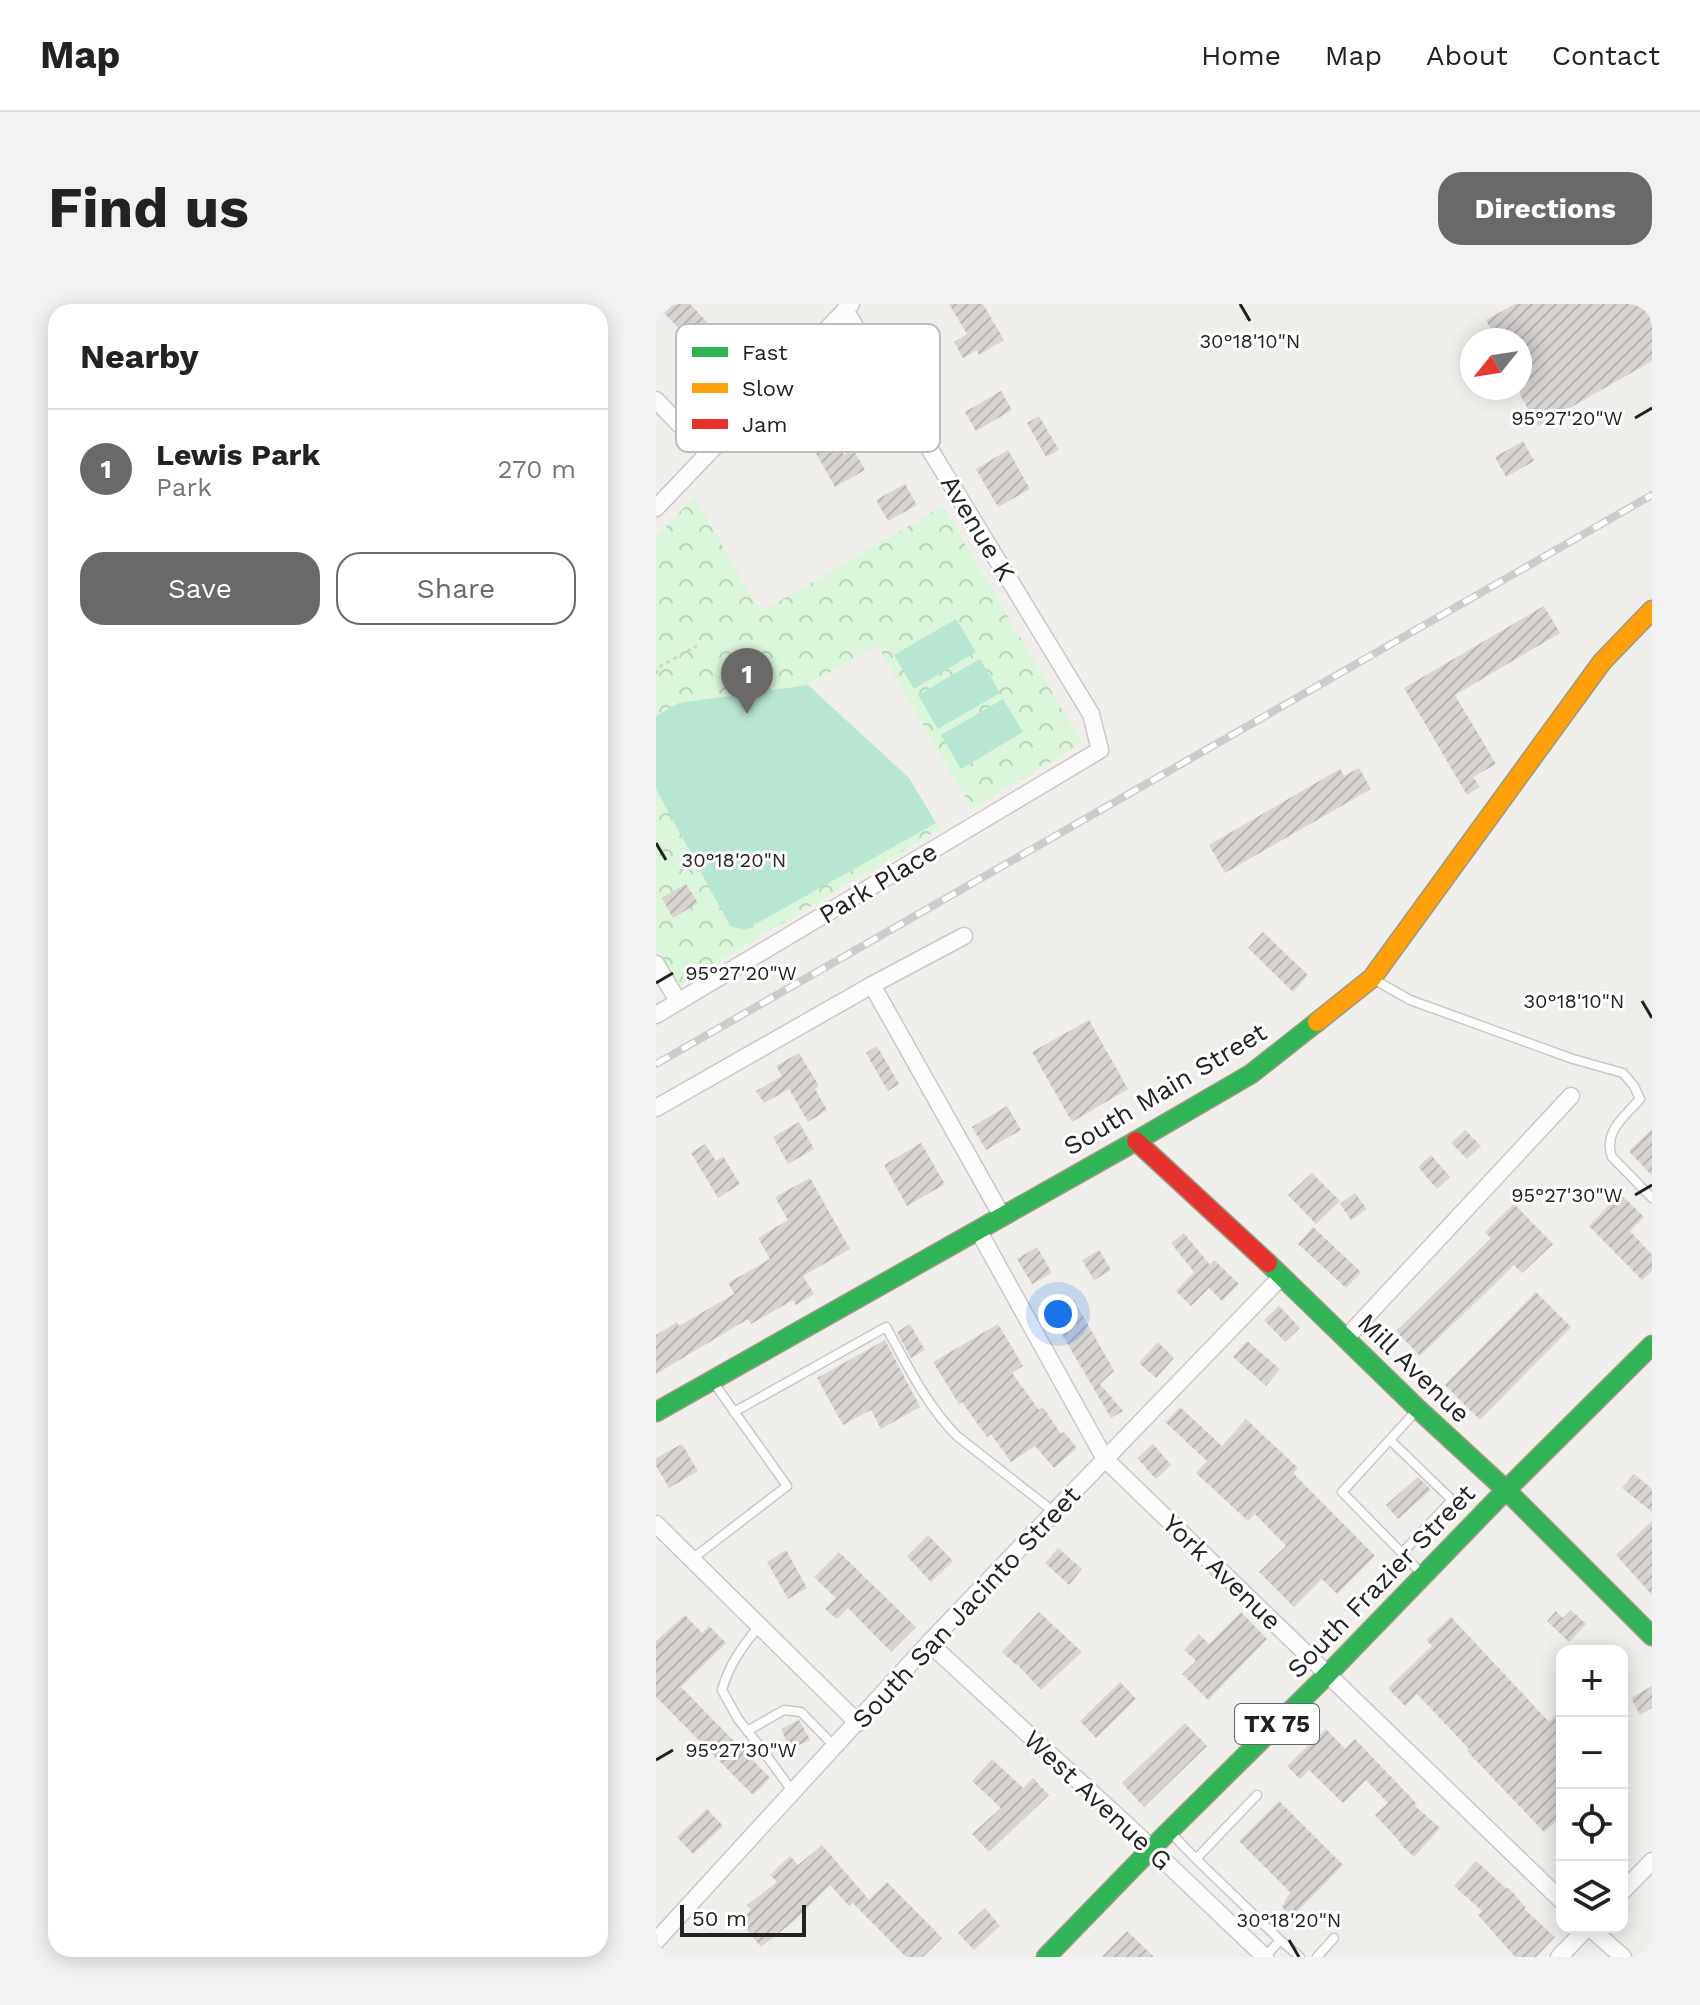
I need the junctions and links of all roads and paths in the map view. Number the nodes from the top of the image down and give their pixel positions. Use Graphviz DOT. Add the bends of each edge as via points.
graph roads {
  1 [pos="848,307"];
  2 [pos="832,324"];
  3 [pos="656,400"];
  4 [pos="676,421"];
  5 [pos="935,452"];
  6 [pos="708,454"];
  7 [pos="656,508"];
  8 [pos="1652,610"];
  9 [pos="697,646"];
  10 [pos="656,674"];
  11 [pos="1100,750"];
  12 [pos="964,936"];
  13 [pos="656,964"];
  14 [pos="1372,978"];
  15 [pos="872,985"];
  16 [pos="678,1001"];
  17 [pos="656,1015"];
  18 [pos="1571,1096"];
  19 [pos="656,1108"];
  20 [pos="1136,1141"];
  21 [pos="1652,1198"];
  22 [pos="1002,1216"];
  23 [pos="978,1230"];
  24 [pos="1281,1277"];
  25 [pos="1346,1338"];
  26 [pos="1649,1354"];
  27 [pos="713,1380"];
  28 [pos="1418,1409"];
  29 [pos="656,1412"];
  30 [pos="734,1412"];
  31 [pos="1390,1440"];
  32 [pos="1105,1459"];
  33 [pos="1506,1490"];
  34 [pos="1054,1512"];
  35 [pos="656,1524"];
  36 [pos="1402,1553"];
  37 [pos="692,1560"];
  38 [pos="1423,1576"];
  39 [pos="759,1626"];
  40 [pos="1652,1636"];
  41 [pos="929,1643"];
  42 [pos="1328,1674"];
  43 [pos="858,1723"];
  44 [pos="747,1731"];
  45 [pos="835,1747"];
  46 [pos="793,1793"];
  47 [pos="1257,1795"];
  48 [pos="1169,1831"];
  49 [pos="1151,1849"];
  50 [pos="1196,1859"];
  51 [pos="1652,1861"];
  52 [pos="1628,1886"];
  53 [pos="1556,1895"];
  54 [pos="1583,1933"];
  55 [pos="1596,1933"];
  56 [pos="1334,1938"];
  57 [pos="1280,1940"];
  58 [pos="656,1941"];
  59 [pos="1046,1957"];
  60 [pos="1265,1957"];
  61 [pos="1300,1957"];
  62 [pos="1317,1957"];
  63 [pos="1559,1957"];
  64 [pos="1623,1957"];
  1 -- 2 [label="street"];
  3 -- 4 [label="street"];
  5 -- 11 [label="street, Avenue K" via="1091,714"];
  6 -- 7 [label="street"];
  8 -- 14 [label="street, South Main Street" via="1602,662"];
  9 -- 10 [label="path" via="659,667"];
  11 -- 16 [label="street, Park Place"];
  12 -- 15 [label="street"];
  13 -- 16 [label="street"];
  14 -- 20 [label="street, South Main Street" via="1260,1068"];
  14 -- 21 [label="lane" via="1410,1000 1623,1073 1640,1099 1610,1134 1609,1149"];
  15 -- 19 [label="street"];
  15 -- 22 [label="street"];
  16 -- 17 [label="street, Park Place"];
  18 -- 25 [label="street"];
  20 -- 22 [label="street, South Main Street"];
  20 -- 24 [label="street, Mill Avenue"];
  22 -- 23 [label="street, South Main Street"];
  23 -- 27 [label="street, South Main Street"];
  23 -- 32 [label="street, York Avenue"];
  24 -- 25 [label="street, Mill Avenue"];
  24 -- 32 [label="street, South San Jacinto Street"];
  25 -- 28 [label="street, Mill Avenue"];
  26 -- 33 [label="street, South Frazier Street / TX 75"];
  27 -- 29 [label="street, South Main Street"];
  27 -- 30 [label="lane"];
  28 -- 31 [label="lane"];
  28 -- 33 [label="street, Mill Avenue"];
  30 -- 34 [label="lane" via="886,1327 943,1422"];
  30 -- 37 [label="lane" via="787,1486"];
  31 -- 36 [label="lane" via="1342,1492"];
  31 -- 36 [label="lane" via="1452,1500"];
  32 -- 34 [label="street, South San Jacinto Street"];
  32 -- 42 [label="street, York Avenue"];
  33 -- 38 [label="street, South Frazier Street / TX 75"];
  33 -- 40 [label="street, Mill Avenue"];
  34 -- 41 [label="street, South San Jacinto Street"];
  35 -- 37 [label="street"];
  36 -- 38 [label="lane"];
  37 -- 39 [label="street"];
  38 -- 42 [label="street, South Frazier Street / TX 75"];
  39 -- 43 [label="street"];
  39 -- 44 [label="lane" via="739,1651 722,1690"];
  41 -- 43 [label="street, South San Jacinto Street"];
  41 -- 49 [label="street, West Avenue G"];
  42 -- 48 [label="street, South Frazier Street / TX 75"];
  42 -- 53 [label="street, York Avenue"];
  43 -- 45 [label="street, South San Jacinto Street"];
  44 -- 45 [label="lane" via="784,1710 801,1712"];
  44 -- 46 [label="lane"];
  45 -- 46 [label="street, South San Jacinto Street"];
  46 -- 58 [label="street, South San Jacinto Street"];
  47 -- 50 [label="lane"];
  48 -- 49 [label="street, South Frazier Street / TX 75"];
  48 -- 50 [label="lane"];
  49 -- 59 [label="street, South Frazier Street / TX 75"];
  49 -- 60 [label="street, West Avenue G"];
  50 -- 57 [label="lane"];
  51 -- 52 [label="street"];
  54 -- 63 [label="street"];
  55 -- 64 [label="street"];
  56 -- 62 [label="lane"];
  57 -- 60 [label="lane"];
  57 -- 61 [label="lane"];
}
